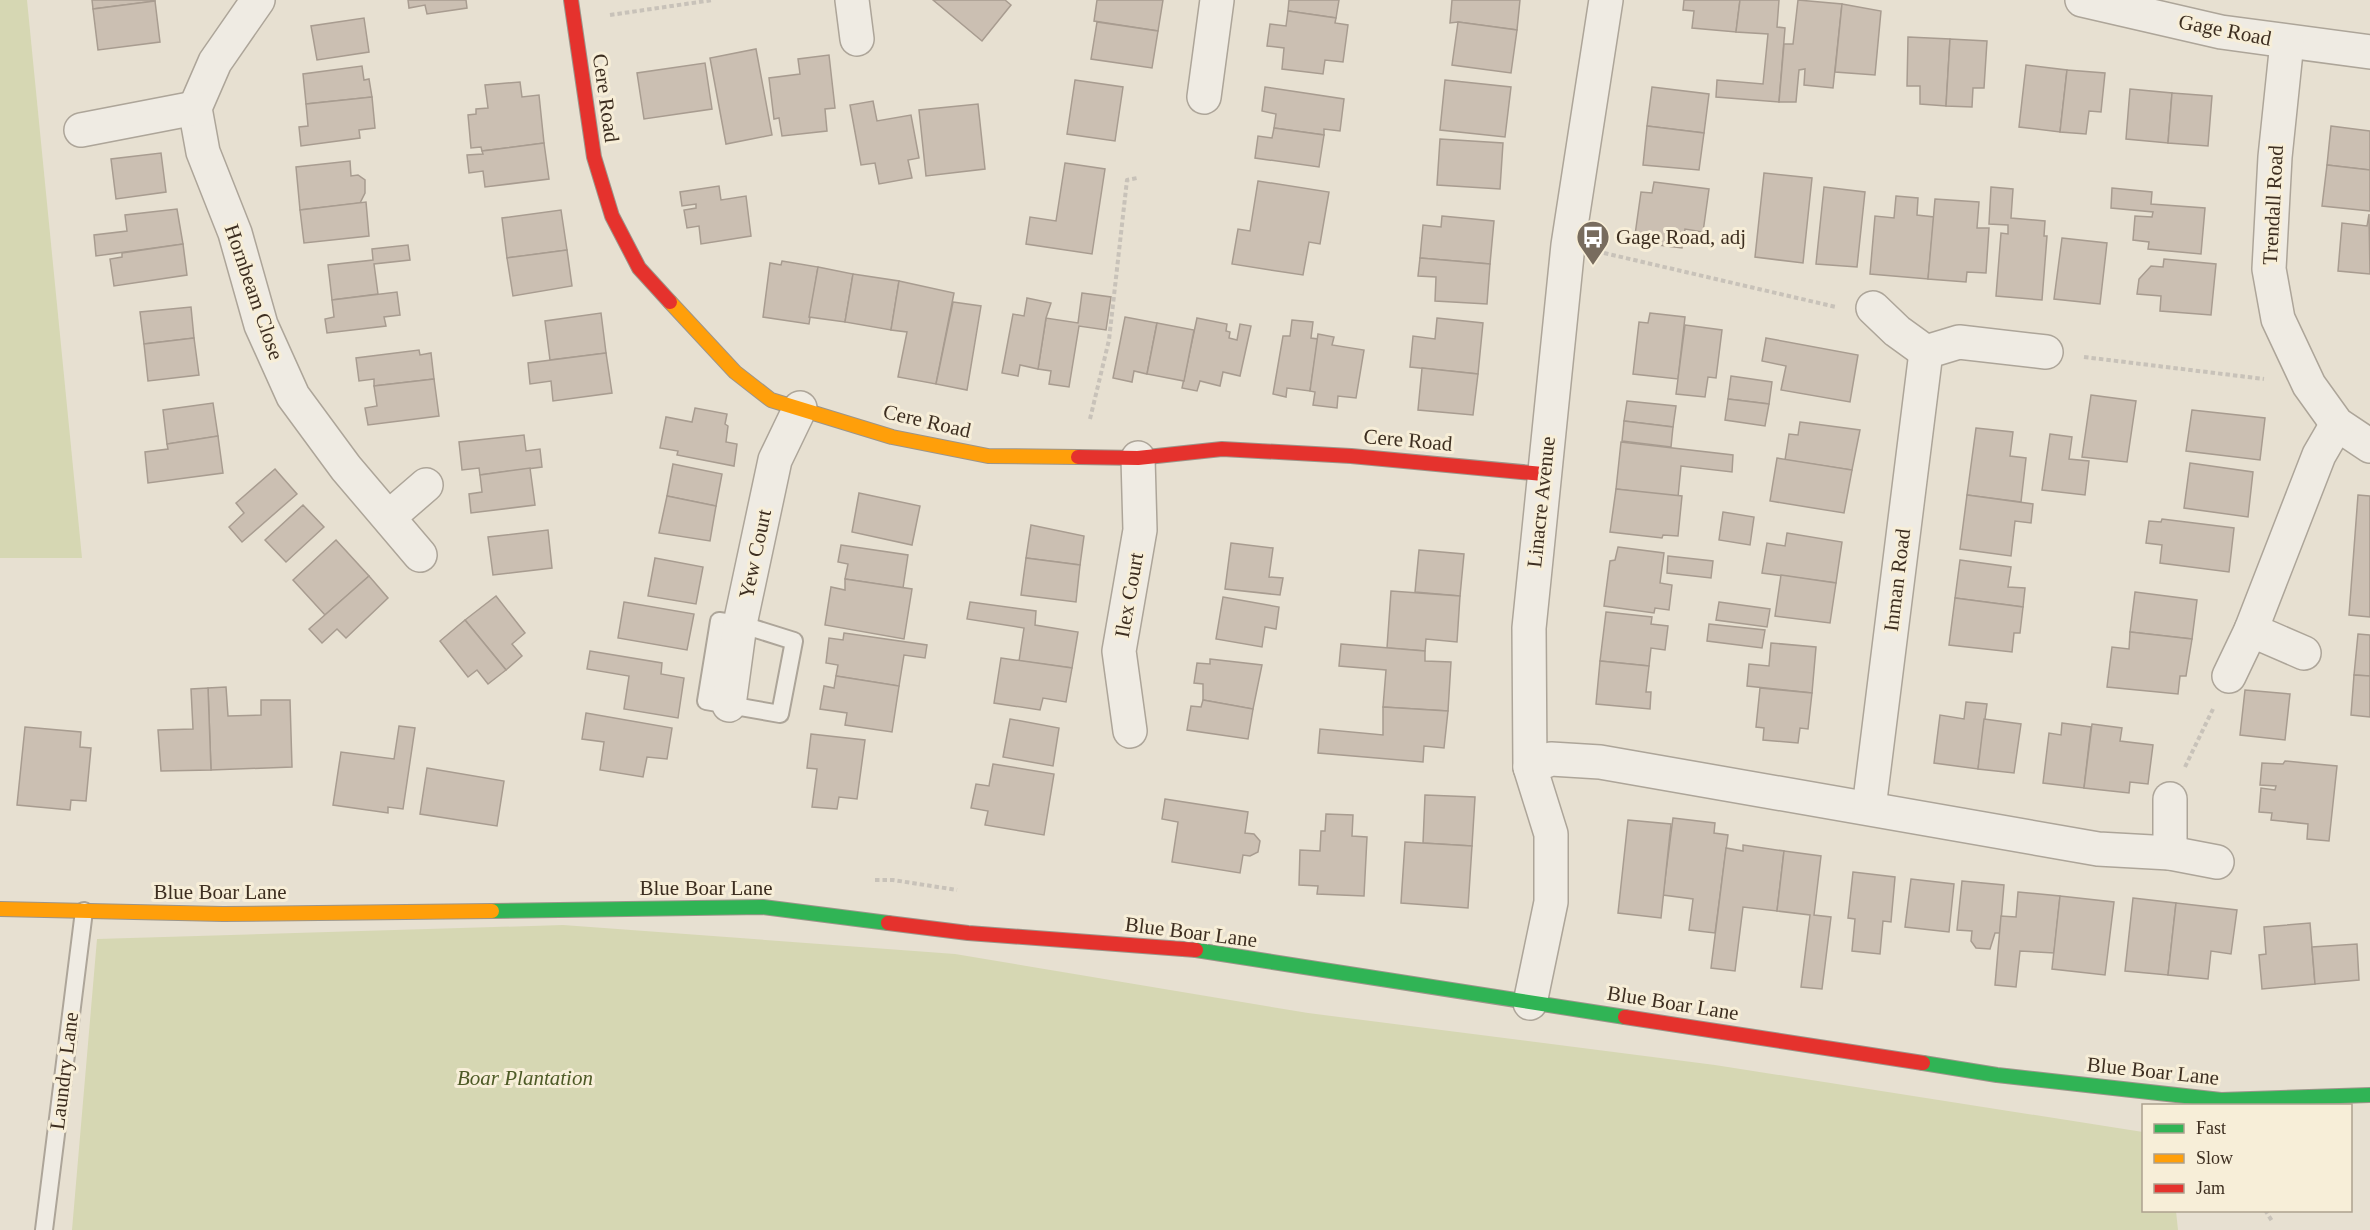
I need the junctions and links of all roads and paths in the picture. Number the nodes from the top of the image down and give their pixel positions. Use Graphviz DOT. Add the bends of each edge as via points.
graph roads {
  1 [pos="258,0"];
  2 [pos="571,0"];
  3 [pos="713,0"];
  4 [pos="852,0"];
  5 [pos="1217,0"];
  6 [pos="1606,0"];
  7 [pos="2082,0"];
  8 [pos="574,21"];
  9 [pos="857,39"];
  10 [pos="2287,42"];
  11 [pos="2370,52"];
  12 [pos="1204,97"];
  13 [pos="195,108"];
  14 [pos="81,130"];
  15 [pos="1137,178"];
  16 [pos="1568,245"];
  17 [pos="1873,308"];
  18 [pos="1926,352"];
  19 [pos="2046,352"];
  20 [pos="2309,385"];
  21 [pos="800,408"];
  22 [pos="2337,424"];
  23 [pos="2370,446"];
  24 [pos="1081,458"];
  25 [pos="1138,458"];
  26 [pos="1543,474"];
  27 [pos="426,485"];
  28 [pos="389,517"];
  29 [pos="420,555"];
  30 [pos="740,624"];
  31 [pos="2251,630"];
  32 [pos="2304,653"];
  33 [pos="2229,676"];
  34 [pos="729,705"];
  35 [pos="1130,731"];
  36 [pos="1530,767"];
  37 [pos="2170,799"];
  38 [pos="1869,808"];
  39 [pos="2170,853"];
  40 [pos="2217,862"];
  41 [pos="0,909"];
  42 [pos="84,911"];
  43 [pos="1530,1003"];
  44 [pos="2370,1095"];
  45 [pos="2266,1212"];
  46 [pos="2272,1221"];
  47 [pos="44,1230"];
  1 -- 13 [label="street" via="215,62"];
  2 -- 8 [label="street, Cere Road"];
  3 -- 8 [label="path"];
  4 -- 9 [label="street"];
  5 -- 12 [label="street"];
  6 -- 16 [label="street, Linacre Avenue"];
  7 -- 10 [label="street, Gage Road" via="2221,32"];
  8 -- 21 [label="street, Cere Road" via="594,158 612,216 639,268 735,372 771,400"];
  10 -- 11 [label="street, Gage Road"];
  10 -- 20 [label="street, Trendall Road" via="2269,269 2278,319"];
  13 -- 14 [label="street"];
  13 -- 28 [label="street, Hornbeam Close" via="203,152 235,233 261,325 293,396 346,468"];
  15 -- 24 [label="path" via="1127,180 1109,340"];
  16 -- 17 [label="path" via="1859,312"];
  16 -- 26 [label="street, Linacre Avenue"];
  17 -- 18 [label="street"];
  18 -- 19 [label="street" via="1959,342"];
  18 -- 38 [label="street, Inman Road"];
  19 -- 20 [label="path"];
  20 -- 22 [label="street, Trendall Road"];
  21 -- 24 [label="street, Cere Road" via="892,437 988,456"];
  21 -- 30 [label="street, Yew Court" via="775,460"];
  22 -- 23 [label="street, Trendall Road"];
  22 -- 31 [label="street" via="2319,455"];
  24 -- 25 [label="street, Cere Road"];
  25 -- 26 [label="street, Cere Road" via="1222,449 1351,456"];
  25 -- 35 [label="street, Ilex Court" via="1140,530 1119,651"];
  26 -- 36 [label="street, Linacre Avenue" via="1529,628"];
  27 -- 28 [label="street"];
  28 -- 29 [label="street, Hornbeam Close"];
  30 -- 34 [label="street, Yew Court"];
  30 -- 34 [label="lane" via="794,642 780,714"];
  31 -- 32 [label="street"];
  31 -- 33 [label="street"];
  33 -- 37 [label="path"];
  36 -- 38 [label="street" via="1551,759 1600,762"];
  36 -- 43 [label="street, Linacre Avenue" via="1551,834 1551,902"];
  37 -- 39 [label="street"];
  38 -- 39 [label="street" via="2098,849"];
  39 -- 40 [label="street"];
  41 -- 42 [label="street, Blue Boar Lane"];
  42 -- 43 [label="street, Blue Boar Lane" via="223,914 763,907 968,933 1193,950"];
  42 -- 47 [label="lane, Laundry Lane"];
  43 -- 44 [label="street, Blue Boar Lane" via="1997,1075 2221,1100"];
  45 -- 46 [label="path"];
}
